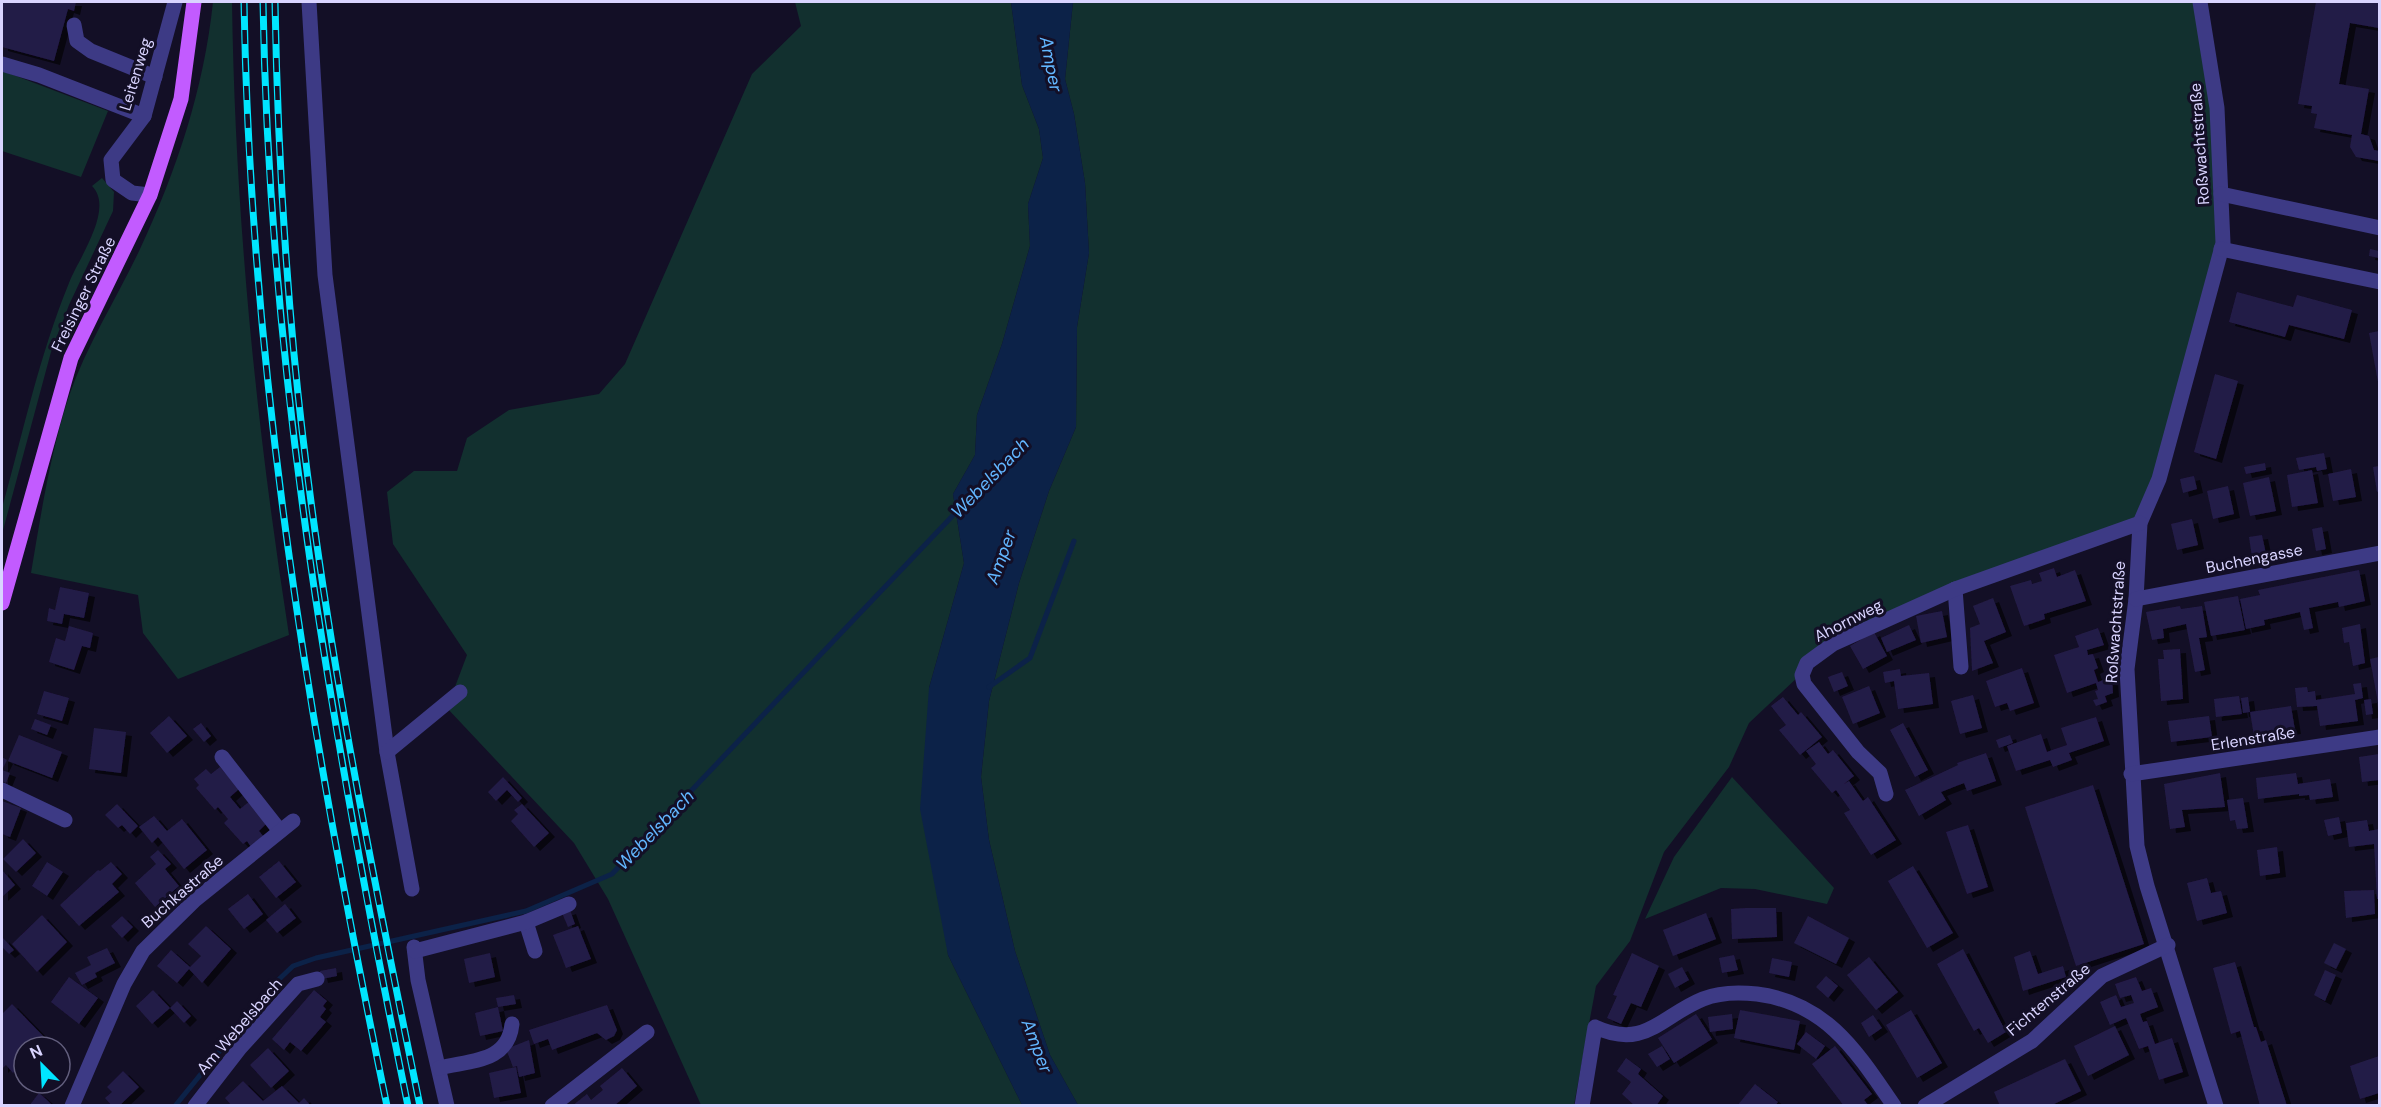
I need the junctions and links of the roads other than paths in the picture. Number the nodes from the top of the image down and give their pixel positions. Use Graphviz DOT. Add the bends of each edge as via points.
graph roads {
  1 [pos="175,2"];
  2 [pos="195,2"];
  3 [pos="309,2"];
  4 [pos="2200,2"];
  5 [pos="74,25"];
  6 [pos="2,64"];
  7 [pos="155,77"];
  8 [pos="144,117"];
  9 [pos="2221,194"];
  10 [pos="150,195"];
  11 [pos="2379,228"];
  12 [pos="2222,249"];
  13 [pos="2379,282"];
  14 [pos="2140,523"];
  15 [pos="2379,553"];
  16 [pos="1955,589"];
  17 [pos="2136,599"];
  18 [pos="2,603"];
  19 [pos="1961,667"];
  20 [pos="460,692"];
  21 [pos="2379,737"];
  22 [pos="387,752"];
  23 [pos="222,757"];
  24 [pos="2131,774"];
  25 [pos="2,790"];
  26 [pos="1886,794"];
  27 [pos="65,820"];
  28 [pos="293,821"];
  29 [pos="280,831"];
  30 [pos="412,889"];
  31 [pos="569,904"];
  32 [pos="526,922"];
  33 [pos="2168,945"];
  34 [pos="535,951"];
  35 [pos="317,979"];
  36 [pos="512,1024"];
  37 [pos="647,1032"];
  38 [pos="439,1068"];
  39 [pos="72,1106"];
  40 [pos="195,1106"];
  41 [pos="447,1106"];
  42 [pos="552,1106"];
  43 [pos="1582,1106"];
  44 [pos="1894,1106"];
  45 [pos="1925,1106"];
  46 [pos="2216,1106"];
  1 -- 7 [label="street, Leitenweg"];
  2 -- 10 [label="main road, Freisinger Straße" via="181,99"];
  3 -- 22 [label="street" via="326,275"];
  4 -- 9 [label="street, Roßwachtstraße" via="2217,108"];
  5 -- 7 [label="street" via="77,41 91,51"];
  6 -- 8 [label="street"];
  7 -- 8 [label="street, Leitenweg"];
  8 -- 10 [label="street, Leitenweg" via="111,160 113,180 132,193"];
  9 -- 11 [label="street"];
  9 -- 12 [label="street, Roßwachtstraße"];
  10 -- 18 [label="main road, Freisinger Straße" via="71,358"];
  12 -- 13 [label="street"];
  12 -- 14 [label="street, Roßwachtstraße" via="2159,479"];
  14 -- 16 [label="street, Ahornweg"];
  14 -- 17 [label="street, Roßwachtstraße"];
  15 -- 17 [label="street, Buchengasse"];
  16 -- 19 [label="street"];
  16 -- 26 [label="street, Ahornweg" via="1833,644 1807,663 1802,675 1804,684 1880,773"];
  17 -- 24 [label="street, Roßwachtstraße" via="2127,669"];
  20 -- 22 [label="street"];
  21 -- 24 [label="street, Erlenstraße"];
  22 -- 30 [label="street"];
  23 -- 29 [label="street"];
  24 -- 33 [label="street, Roßwachtstraße" via="2137,846"];
  25 -- 27 [label="street"];
  28 -- 29 [label="street, Buchkastraße"];
  29 -- 39 [label="street, Buchkastraße" via="195,900 143,951 124,984"];
  31 -- 32 [label="street"];
  32 -- 34 [label="street"];
  32 -- 38 [label="street" via="415,949 418,980"];
  33 -- 45 [label="street, Fichtenstraße" via="2102,976 2032,1041"];
  33 -- 46 [label="street, Roßwachtstraße"];
  35 -- 40 [label="street, Am Webelsbach" via="298,984 240,1048"];
  36 -- 38 [label="street" via="511,1040 498,1054"];
  37 -- 42 [label="street"];
  38 -- 41 [label="street"];
  43 -- 44 [label="street" via="1595,1027 1609,1034 1638,1035 1720,993 1775,996 1813,1011 1857,1052"];
}
